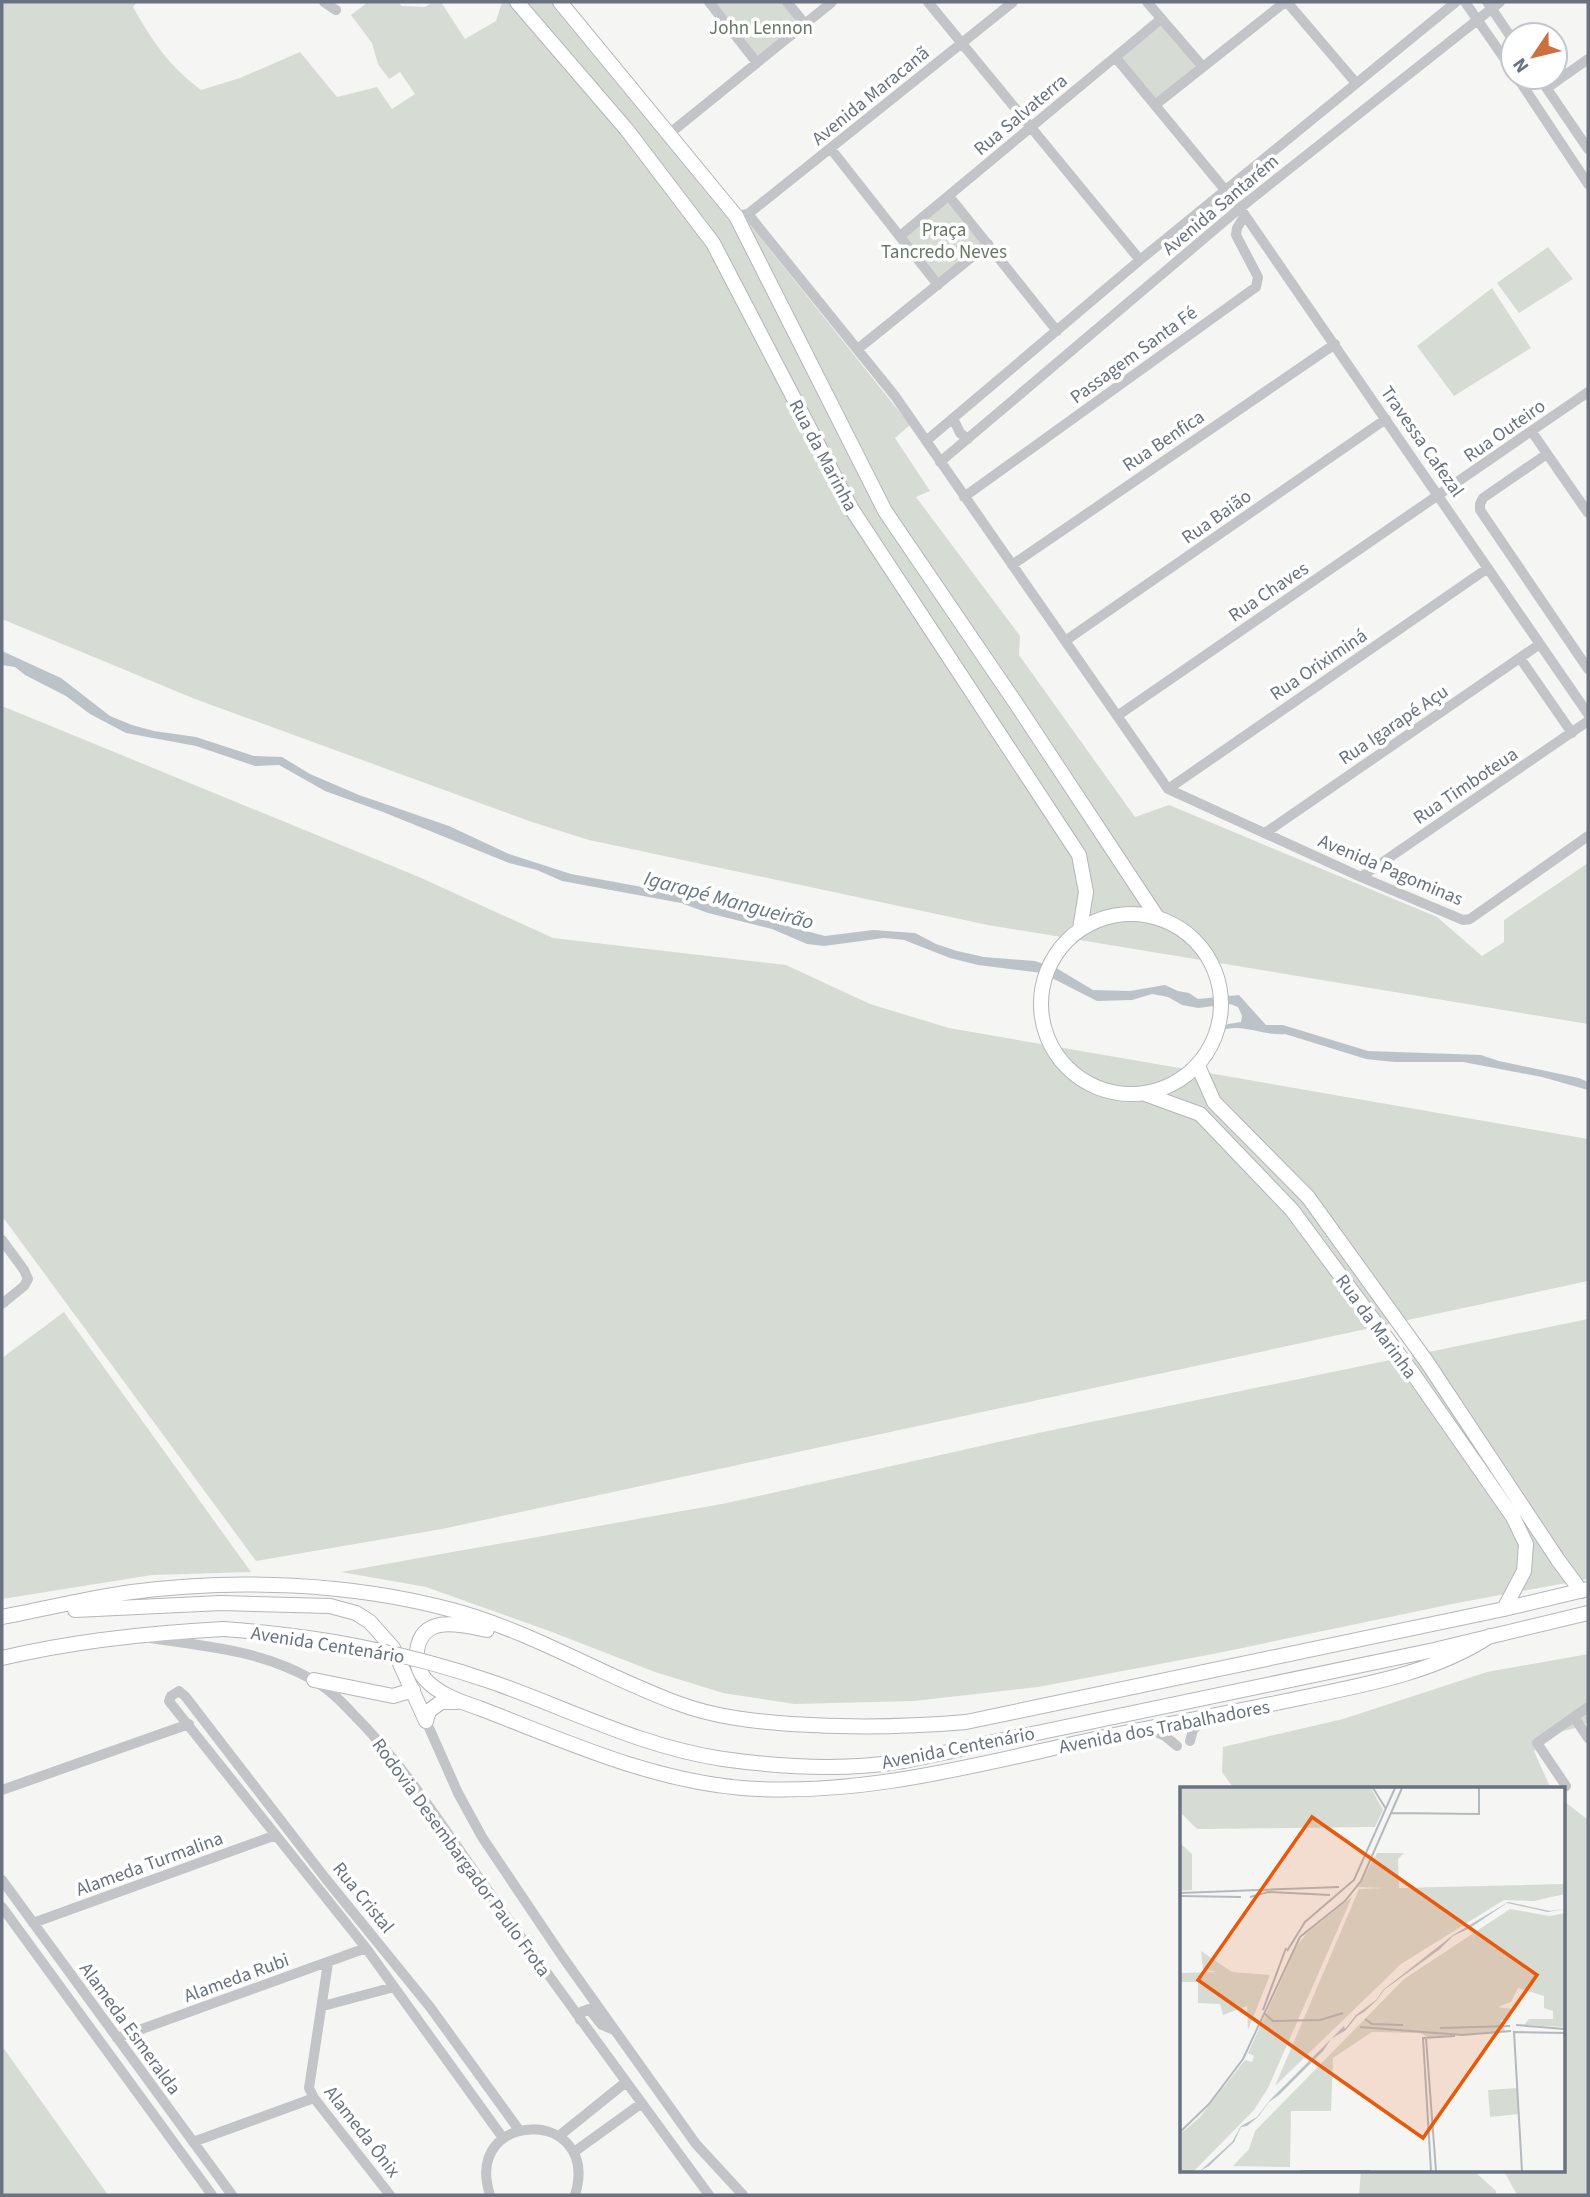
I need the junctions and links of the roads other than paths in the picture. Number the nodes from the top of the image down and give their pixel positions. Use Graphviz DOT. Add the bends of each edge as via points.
graph roads {
  1 [pos="324,2"];
  2 [pos="517,2"];
  3 [pos="560,2"];
  4 [pos="709,2"];
  5 [pos="787,2"];
  6 [pos="832,2"];
  7 [pos="928,2"];
  8 [pos="1013,2"];
  9 [pos="1147,2"];
  10 [pos="1286,2"];
  11 [pos="1456,2"];
  12 [pos="1465,2"];
  13 [pos="1493,4"];
  14 [pos="336,10"];
  15 [pos="1161,19"];
  16 [pos="1478,19"];
  17 [pos="1502,21"];
  18 [pos="805,24"];
  19 [pos="962,43"];
  20 [pos="1499,50"];
  21 [pos="1116,58"];
  22 [pos="1588,60"];
  23 [pos="757,63"];
  24 [pos="1203,67"];
  25 [pos="1569,73"];
  26 [pos="1356,83"];
  27 [pos="1526,91"];
  28 [pos="1548,91"];
  29 [pos="1155,105"];
  30 [pos="1031,128"];
  31 [pos="669,134"];
  32 [pos="831,149"];
  33 [pos="1588,149"];
  34 [pos="1588,184"];
  35 [pos="1225,190"];
  36 [pos="949,196"];
  37 [pos="1242,211"];
  38 [pos="742,215"];
  39 [pos="900,236"];
  40 [pos="988,244"];
  41 [pos="1140,260"];
  42 [pos="938,285"];
  43 [pos="1057,331"];
  44 [pos="1335,344"];
  45 [pos="859,348"];
  46 [pos="1588,392"];
  47 [pos="953,418"];
  48 [pos="1386,419"];
  49 [pos="1532,432"];
  50 [pos="968,439"];
  51 [pos="926,441"];
  52 [pos="1547,454"];
  53 [pos="940,462"];
  54 [pos="1439,496"];
  55 [pos="964,497"];
  56 [pos="1588,513"];
  57 [pos="1012,565"];
  58 [pos="1488,568"];
  59 [pos="1065,641"];
  60 [pos="1540,644"];
  61 [pos="1520,658"];
  62 [pos="1588,669"];
  63 [pos="1588,714"];
  64 [pos="1117,716"];
  65 [pos="1588,721"];
  66 [pos="1572,733"];
  67 [pos="1168,789"];
  68 [pos="1265,833"];
  69 [pos="1588,836"];
  70 [pos="1361,877"];
  71 [pos="1157,918"];
  72 [pos="1080,929"];
  73 [pos="1198,1066"];
  74 [pos="1145,1094"];
  75 [pos="2,1240"];
  76 [pos="2,1304"];
  77 [pos="1585,1590"];
  78 [pos="1504,1609"];
  79 [pos="29,1612"];
  80 [pos="1588,1613"];
  81 [pos="2,1618"];
  82 [pos="370,1622"];
  83 [pos="134,1636"];
  84 [pos="1490,1636"];
  85 [pos="538,1642"];
  86 [pos="2,1658"];
  87 [pos="314,1681"];
  88 [pos="413,1690"];
  89 [pos="466,1703"];
  90 [pos="1588,1707"];
  91 [pos="1574,1717"];
  92 [pos="1204,1718"];
  93 [pos="426,1721"];
  94 [pos="189,1724"];
  95 [pos="1149,1729"];
  96 [pos="1588,1738"];
  97 [pos="1190,1741"];
  98 [pos="1177,1745"];
  99 [pos="241,1768"];
  100 [pos="229,1776"];
  101 [pos="1566,1786"];
  102 [pos="2,1790"];
  103 [pos="276,1835"];
  104 [pos="326,1879"];
  105 [pos="2,1880"];
  106 [pos="315,1885"];
  107 [pos="2,1907"];
  108 [pos="33,1923"];
  109 [pos="366,1948"];
  110 [pos="328,1963"];
  111 [pos="72,1977"];
  112 [pos="57,1983"];
  113 [pos="394,1987"];
  114 [pos="323,2006"];
  115 [pos="430,2007"];
  116 [pos="415,2015"];
  117 [pos="580,2020"];
  118 [pos="614,2029"];
  119 [pos="117,2038"];
  120 [pos="626,2082"];
  121 [pos="153,2088"];
  122 [pos="138,2094"];
  123 [pos="314,2098"];
  124 [pos="642,2103"];
  125 [pos="519,2130"];
  126 [pos="559,2136"];
  127 [pos="503,2138"];
  128 [pos="193,2142"];
  129 [pos="574,2152"];
  130 [pos="212,2195"];
  131 [pos="231,2195"];
  132 [pos="390,2195"];
  133 [pos="490,2195"];
  134 [pos="575,2195"];
  135 [pos="709,2195"];
  136 [pos="743,2195"];
  1 -- 14 [label="street"];
  2 -- 72 [label="main road, Rua da Marinha" via="627,130 713,243 851,508 1079,855 1086,892"];
  3 -- 31 [label="main road, Rua da Marinha"];
  4 -- 23 [label="street"];
  5 -- 18 [label="street"];
  6 -- 18 [label="street"];
  7 -- 19 [label="street"];
  8 -- 19 [label="street, Avenida Maracanã"];
  9 -- 15 [label="street"];
  10 -- 24 [label="street"];
  10 -- 26 [label="street"];
  11 -- 26 [label="street, Avenida Santarém"];
  12 -- 16 [label="street"];
  13 -- 16 [label="street, Avenida Santarém"];
  13 -- 17 [label="street"];
  15 -- 21 [label="street, Rua Salvaterra"];
  15 -- 24 [label="street"];
  16 -- 20 [label="street"];
  16 -- 37 [label="street, Avenida Santarém"];
  18 -- 23 [label="street"];
  19 -- 30 [label="street"];
  19 -- 32 [label="street, Avenida Maracanã"];
  21 -- 29 [label="street, Travessa Cafezal"];
  21 -- 30 [label="street, Rua Salvaterra"];
  22 -- 25 [label="street"];
  23 -- 31 [label="street"];
  24 -- 29 [label="street"];
  26 -- 35 [label="street, Avenida Santarém"];
  27 -- 34 [label="street"];
  28 -- 33 [label="street"];
  29 -- 35 [label="street, Travessa Cafezal"];
  30 -- 36 [label="street, Rua Salvaterra"];
  30 -- 41 [label="street"];
  31 -- 38 [label="main road, Rua da Marinha"];
  32 -- 38 [label="street, Avenida Maracanã"];
  32 -- 39 [label="street"];
  35 -- 37 [label="street, Travessa Cafezal"];
  35 -- 41 [label="street, Avenida Santarém"];
  36 -- 39 [label="street, Rua Salvaterra"];
  36 -- 40 [label="street"];
  37 -- 44 [label="street, Travessa Cafezal"];
  37 -- 50 [label="street, Avenida Santarém"];
  37 -- 55 [label="street, Passagem Santa Fé" via="1236,235 1258,276 1256,287"];
  38 -- 45 [label="street, Rua da Marinha"];
  38 -- 71 [label="main road, Rua da Marinha" via="765,278 885,512"];
  39 -- 42 [label="street"];
  40 -- 42 [label="street"];
  40 -- 43 [label="street"];
  41 -- 43 [label="street, Avenida Santarém"];
  42 -- 45 [label="street"];
  43 -- 47 [label="street, Avenida Santarém"];
  44 -- 48 [label="street, Travessa Cafezal"];
  44 -- 57 [label="street, Rua Benfica"];
  45 -- 51 [label="street, Rua da Marinha"];
  46 -- 49 [label="street, Rua Outeiro"];
  47 -- 50 [label="street"];
  47 -- 51 [label="street, Avenida Santarém"];
  48 -- 54 [label="street, Travessa Cafezal"];
  48 -- 59 [label="street, Rua Baião"];
  49 -- 52 [label="street"];
  49 -- 54 [label="street, Rua Outeiro"];
  50 -- 53 [label="street, Avenida Santarém"];
  51 -- 53 [label="street, Rua da Marinha"];
  52 -- 56 [label="street"];
  52 -- 62 [label="street, Travessa Cafezal" via="1483,498 1480,510"];
  53 -- 55 [label="street, Rua da Marinha"];
  54 -- 58 [label="street, Travessa Cafezal"];
  54 -- 64 [label="street, Rua Chaves"];
  55 -- 57 [label="street, Rua da Marinha"];
  57 -- 59 [label="street, Rua da Marinha"];
  58 -- 60 [label="street, Travessa Cafezal"];
  58 -- 67 [label="street, Rua Oriximiná"];
  59 -- 64 [label="street, Rua da Marinha"];
  60 -- 61 [label="street, Rua Igarapé Açu"];
  60 -- 63 [label="street, Travessa Cafezal"];
  61 -- 66 [label="street"];
  61 -- 68 [label="street, Rua Igarapé Açu"];
  64 -- 67 [label="street, Rua da Marinha"];
  65 -- 66 [label="street, Rua Timboteua"];
  66 -- 70 [label="street, Rua Timboteua"];
  67 -- 68 [label="street, Avenida Pagominas"];
  68 -- 70 [label="street, Avenida Pagominas"];
  69 -- 70 [label="street, Avenida Pagominas" via="1471,919 1455,918"];
  71 -- 72 [label="main road" via="1117,914"];
  71 -- 73 [label="main road" via="1176,926 1206,953 1221,990 1222,1011 1214,1040"];
  72 -- 74 [label="main road" via="1065,942 1045,977 1042,1020 1055,1053 1086,1083 1115,1093"];
  73 -- 74 [label="main road" via="1165,1089"];
  73 -- 77 [label="main road, Rua da Marinha" via="1214,1102 1308,1197 1427,1362 1558,1560"];
  74 -- 78 [label="main road, Rua da Marinha" via="1200,1114 1292,1210 1422,1386 1513,1517 1526,1544 1524,1571"];
  75 -- 76 [label="street" via="28,1279"];
  77 -- 78 [label="main road, Avenida Centenário"];
  78 -- 85 [label="main road, Avenida Centenário" via="966,1722 900,1728 745,1721 713,1714"];
  79 -- 81 [label="main road, Avenida Centenário"];
  79 -- 82 [label="main road, Avenida Centenário" via="221,1603 330,1606"];
  79 -- 85 [label="main road, Avenida Centenário" via="133,1592 309,1587 454,1610"];
  80 -- 84 [label="main road, Avenida Centenário"];
  82 -- 88 [label="main road, Rodovia Desembargador Paulo Frota" via="393,1648"];
  83 -- 84 [label="main road, Avenida Centenário, bridge" via="223,1629 350,1643 422,1659 636,1738 721,1759 806,1768 900,1762"];
  83 -- 86 [label="main road, Avenida Centenário"];
  83 -- 87 [label="street, Rodovia Desembargador Paulo Frota" via="232,1649"];
  84 -- 92 [label="main road, Avenida dos Trabalhadores" via="1467,1651 1412,1672"];
  85 -- 89 [label="main road, Avenida dos Trabalhadores" via="467,1626 437,1624 429,1628 417,1649 420,1672 440,1691"];
  87 -- 88 [label="main road" via="393,1696"];
  87 -- 117 [label="street, Rodovia Desembargador Paulo Frota" via="383,1745"];
  88 -- 93 [label="main road, Rodovia Desembargador Paulo Frota"];
  89 -- 93 [label="main road" via="440,1702 429,1711"];
  89 -- 95 [label="main road, Avenida dos Trabalhadores" via="635,1768 726,1786 794,1791 954,1771"];
  90 -- 91 [label="street"];
  91 -- 96 [label="street"];
  91 -- 101 [label="street" via="1537,1743"];
  92 -- 95 [label="main road, Avenida dos Trabalhadores"];
  92 -- 97 [label="street"];
  93 -- 118 [label="street, Rodovia Desembargador Paulo Frota" via="482,1837"];
  94 -- 99 [label="street, Rua Cristal" via="170,1702 174,1694 185,1696"];
  94 -- 100 [label="street, Rua Cristal"];
  94 -- 102 [label="street"];
  95 -- 98 [label="street"];
  99 -- 100 [label="street"];
  99 -- 104 [label="street, Rua Cristal"];
  100 -- 103 [label="street, Rua Cristal"];
  103 -- 106 [label="street, Rua Cristal"];
  103 -- 108 [label="street, Alameda Turmalina"];
  104 -- 106 [label="street"];
  104 -- 115 [label="street, Rua Cristal"];
  105 -- 108 [label="street, Alameda Esmeralda"];
  106 -- 109 [label="street, Rua Cristal"];
  107 -- 112 [label="street, Alameda Esmeralda"];
  108 -- 111 [label="street, Alameda Esmeralda"];
  109 -- 110 [label="street, Alameda Rubi"];
  109 -- 113 [label="street, Rua Cristal"];
  110 -- 114 [label="street, Alameda Ônix"];
  110 -- 119 [label="street, Alameda Rubi"];
  111 -- 112 [label="street"];
  111 -- 119 [label="street, Alameda Esmeralda"];
  112 -- 122 [label="street, Alameda Esmeralda"];
  113 -- 114 [label="street"];
  113 -- 116 [label="street, Rua Cristal"];
  114 -- 123 [label="street, Alameda Ônix" via="309,2084"];
  115 -- 116 [label="street"];
  115 -- 125 [label="street, Rua Cristal"];
  116 -- 127 [label="street, Rua Cristal"];
  117 -- 118 [label="street" via="581,2012 589,2009 602,2025"];
  117 -- 120 [label="street, Rodovia Desembargador Paulo Frota"];
  118 -- 136 [label="street, Rodovia Desembargador Paulo Frota" via="696,2144"];
  119 -- 121 [label="street, Alameda Esmeralda"];
  120 -- 124 [label="street, Rodovia Desembargador Paulo Frota"];
  120 -- 126 [label="street"];
  121 -- 122 [label="street"];
  121 -- 128 [label="street, Alameda Esmeralda"];
  122 -- 130 [label="street, Alameda Esmeralda"];
  123 -- 128 [label="street"];
  123 -- 132 [label="street, Alameda Ônix"];
  124 -- 129 [label="street"];
  124 -- 135 [label="street, Rodovia Desembargador Paulo Frota"];
  125 -- 126 [label="street" via="533,2128"];
  125 -- 127 [label="street"];
  126 -- 129 [label="street"];
  127 -- 133 [label="street" via="486,2165"];
  128 -- 131 [label="street, Alameda Esmeralda"];
  129 -- 134 [label="street" via="580,2177"];
}
